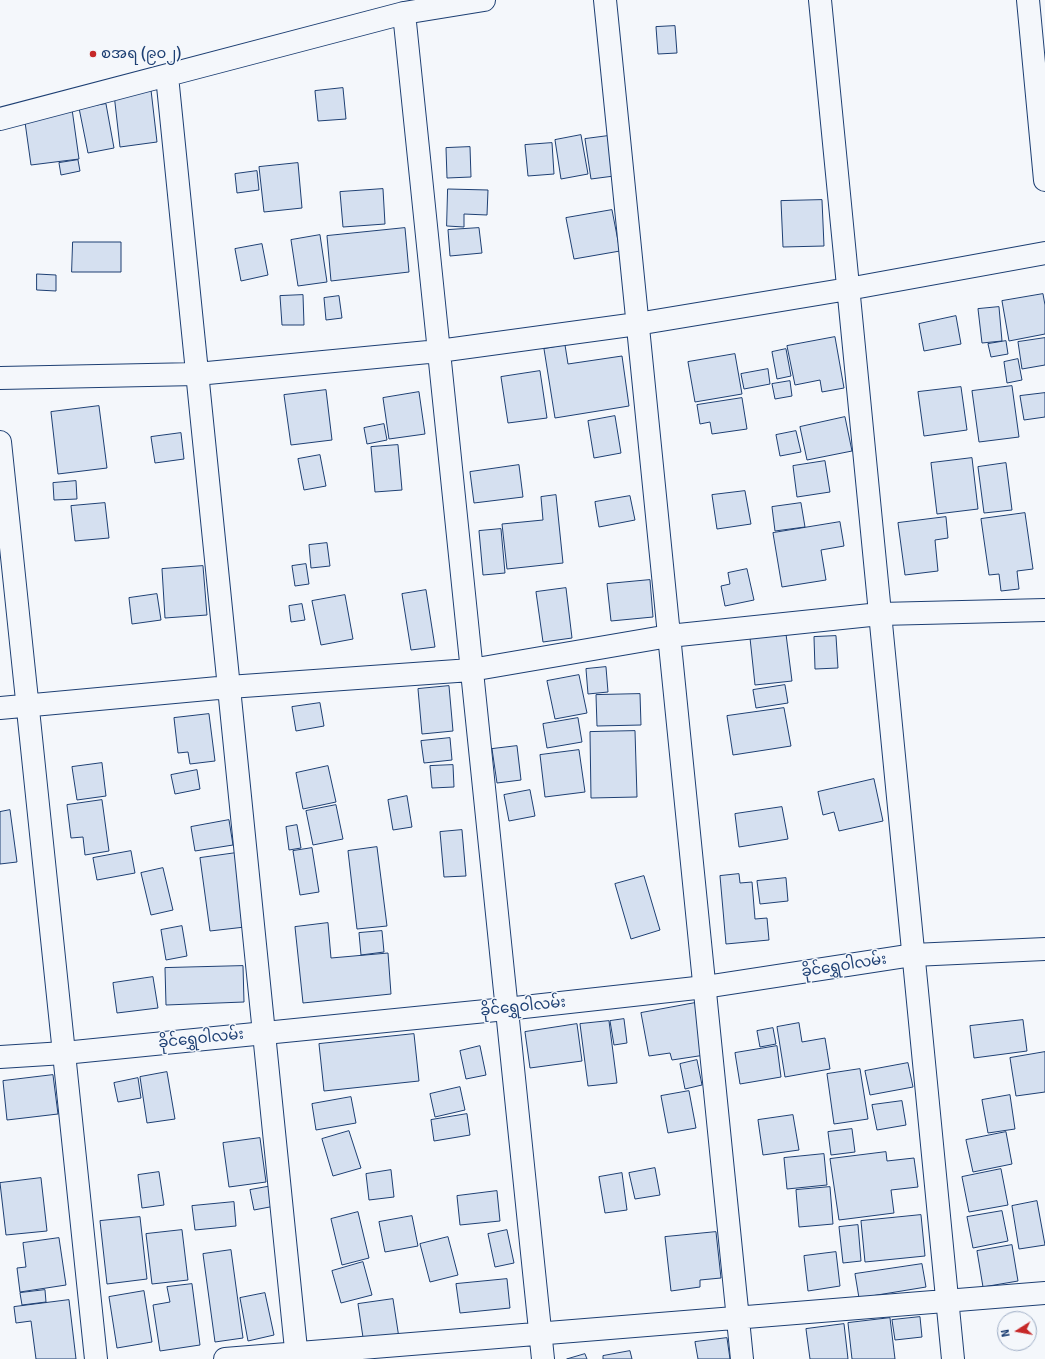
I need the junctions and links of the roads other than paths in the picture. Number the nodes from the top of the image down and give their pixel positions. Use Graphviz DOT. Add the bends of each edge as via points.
graph roads {
  1 [pos="484,0"];
  2 [pos="605,0"];
  3 [pos="820,0"];
  4 [pos="1028,0"];
  5 [pos="404,13"];
  6 [pos="166,76"];
  7 [pos="0,119"];
  8 [pos="1045,180"];
  9 [pos="1045,253"];
  10 [pos="848,289"];
  11 [pos="638,324"];
  12 [pos="439,351"];
  13 [pos="197,374"];
  14 [pos="0,378"];
  15 [pos="0,442"];
  16 [pos="1045,610"];
  17 [pos="880,614"];
  18 [pos="669,636"];
  19 [pos="472,670"];
  20 [pos="229,687"];
  21 [pos="27,705"];
  22 [pos="0,708"];
  23 [pos="1045,948"];
  24 [pos="913,955"];
  25 [pos="705,987"];
  26 [pos="506,1009"];
  27 [pos="264,1033"];
  28 [pos="64,1052"];
  29 [pos="0,1057"];
  30 [pos="1045,1293"];
  31 [pos="947,1301"];
  32 [pos="738,1318"];
  33 [pos="540,1334"];
  34 [pos="297,1356"];
  35 [pos="96,1359"];
  36 [pos="225,1359"];
  37 [pos="542,1359"];
  38 [pos="742,1359"];
  39 [pos="953,1359"];
  1 -- 5 [label="street"];
  2 -- 11 [label="street"];
  3 -- 10 [label="street"];
  4 -- 8 [label="street"];
  5 -- 6 [label="street"];
  5 -- 12 [label="street"];
  6 -- 7 [label="street"];
  6 -- 13 [label="street"];
  9 -- 10 [label="street"];
  10 -- 11 [label="street"];
  10 -- 17 [label="street"];
  11 -- 12 [label="street"];
  11 -- 18 [label="street"];
  12 -- 13 [label="street"];
  12 -- 19 [label="street"];
  13 -- 14 [label="street"];
  13 -- 20 [label="street"];
  15 -- 21 [label="street"];
  16 -- 17 [label="street"];
  17 -- 18 [label="street"];
  17 -- 24 [label="street"];
  18 -- 19 [label="street"];
  18 -- 25 [label="street"];
  19 -- 20 [label="street"];
  19 -- 26 [label="street"];
  20 -- 21 [label="street"];
  20 -- 27 [label="street"];
  21 -- 22 [label="street"];
  21 -- 28 [label="street"];
  23 -- 24 [label="street, ခိုင်ရွှေဝါလမ်း"];
  24 -- 25 [label="street, ခိုင်ရွှေဝါလမ်း"];
  24 -- 31 [label="street"];
  25 -- 26 [label="street, ခိုင်ရွှေဝါလမ်း"];
  25 -- 32 [label="street"];
  26 -- 27 [label="street, ခိုင်ရွှေဝါလမ်း"];
  26 -- 33 [label="street"];
  27 -- 28 [label="street, ခိုင်ရွှေဝါလမ်း"];
  27 -- 34 [label="street"];
  28 -- 29 [label="street, ခိုင်ရွှေဝါလမ်း"];
  28 -- 35 [label="street"];
  30 -- 31 [label="street"];
  31 -- 32 [label="street"];
  31 -- 39 [label="street"];
  32 -- 33 [label="street"];
  32 -- 38 [label="street"];
  33 -- 34 [label="street"];
  33 -- 37 [label="street"];
  34 -- 36 [label="street"];
}
